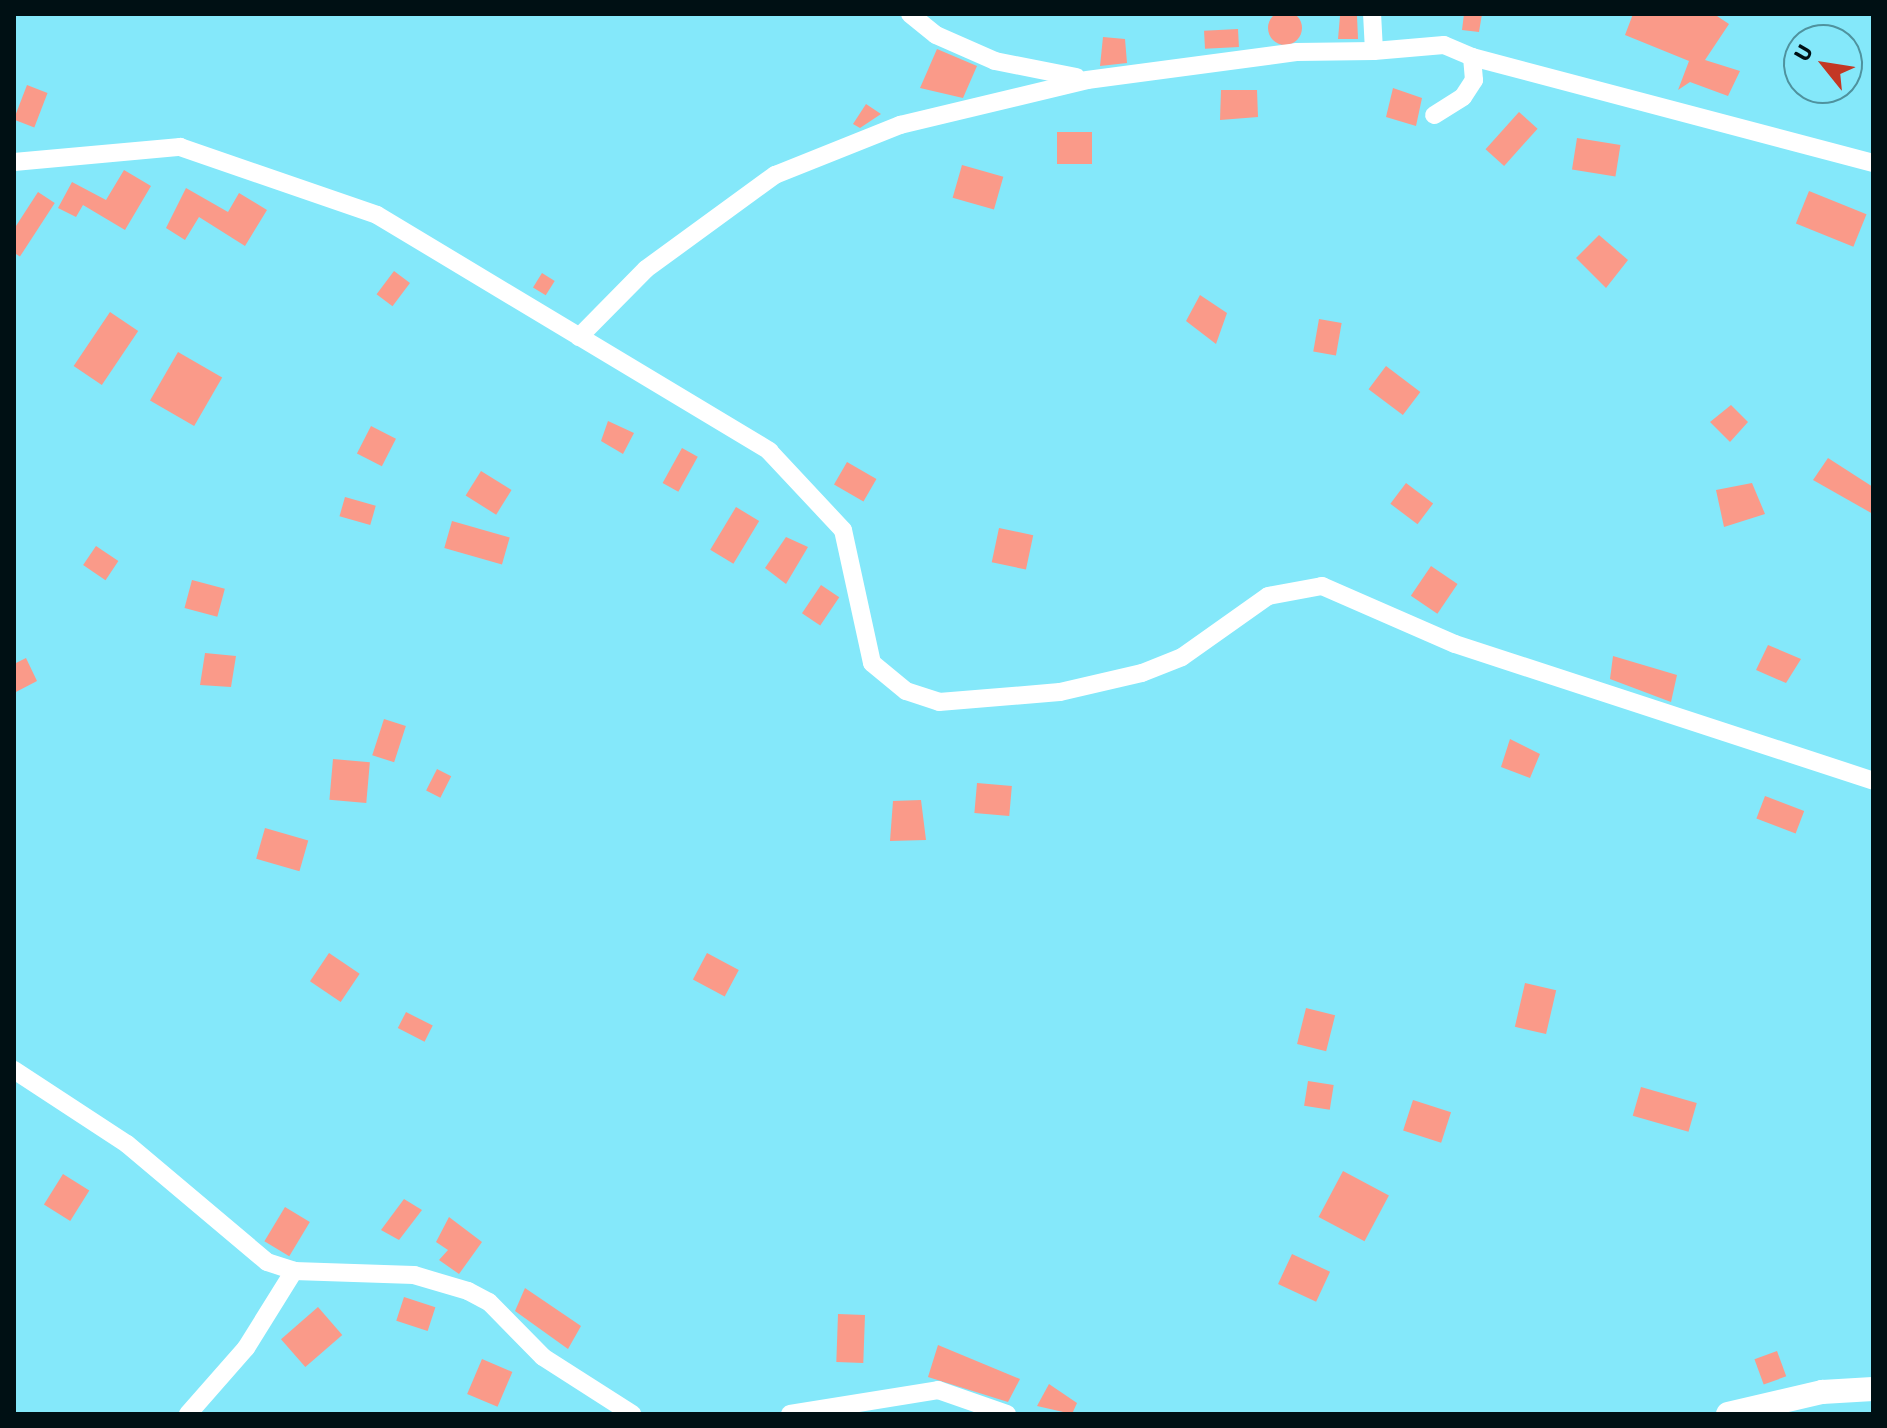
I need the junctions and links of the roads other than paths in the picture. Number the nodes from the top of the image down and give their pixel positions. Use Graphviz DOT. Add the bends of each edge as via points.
graph roads {
  1 [pos="910,14"];
  2 [pos="1372,14"];
  3 [pos="1374,51"];
  4 [pos="1472,57"];
  5 [pos="1087,80"];
  6 [pos="1434,115"];
  7 [pos="14,162"];
  8 [pos="1873,163"];
  9 [pos="579,337"];
  10 [pos="1873,781"];
  11 [pos="14,1070"];
  12 [pos="294,1271"];
  13 [pos="1873,1389"];
  14 [pos="188,1414"];
  15 [pos="632,1414"];
  16 [pos="790,1414"];
  17 [pos="1007,1414"];
  18 [pos="1728,1414"];
  1 -- 5 [label="street" via="936,35 995,61"];
  2 -- 3 [label="street"];
  3 -- 4 [label="street" via="1444,45"];
  3 -- 5 [label="street" via="1266,55"];
  4 -- 6 [label="street" via="1474,80 1463,97"];
  4 -- 8 [label="street"];
  5 -- 9 [label="street" via="900,125 775,175 646,269"];
  7 -- 9 [label="street" via="180,147 252,166 377,215"];
  9 -- 10 [label="street" via="737,426 827,506 843,530 872,663 906,691 967,702 1060,692 1142,673 1182,657 1268,596 1322,586 1455,644"];
  11 -- 12 [label="street" via="127,1144 267,1262"];
  12 -- 14 [label="street" via="246,1348"];
  12 -- 15 [label="street" via="414,1275 468,1291 489,1302 543,1357"];
  13 -- 18 [label="main road" via="1822,1392"];
  16 -- 17 [label="street" via="938,1390"];
}
